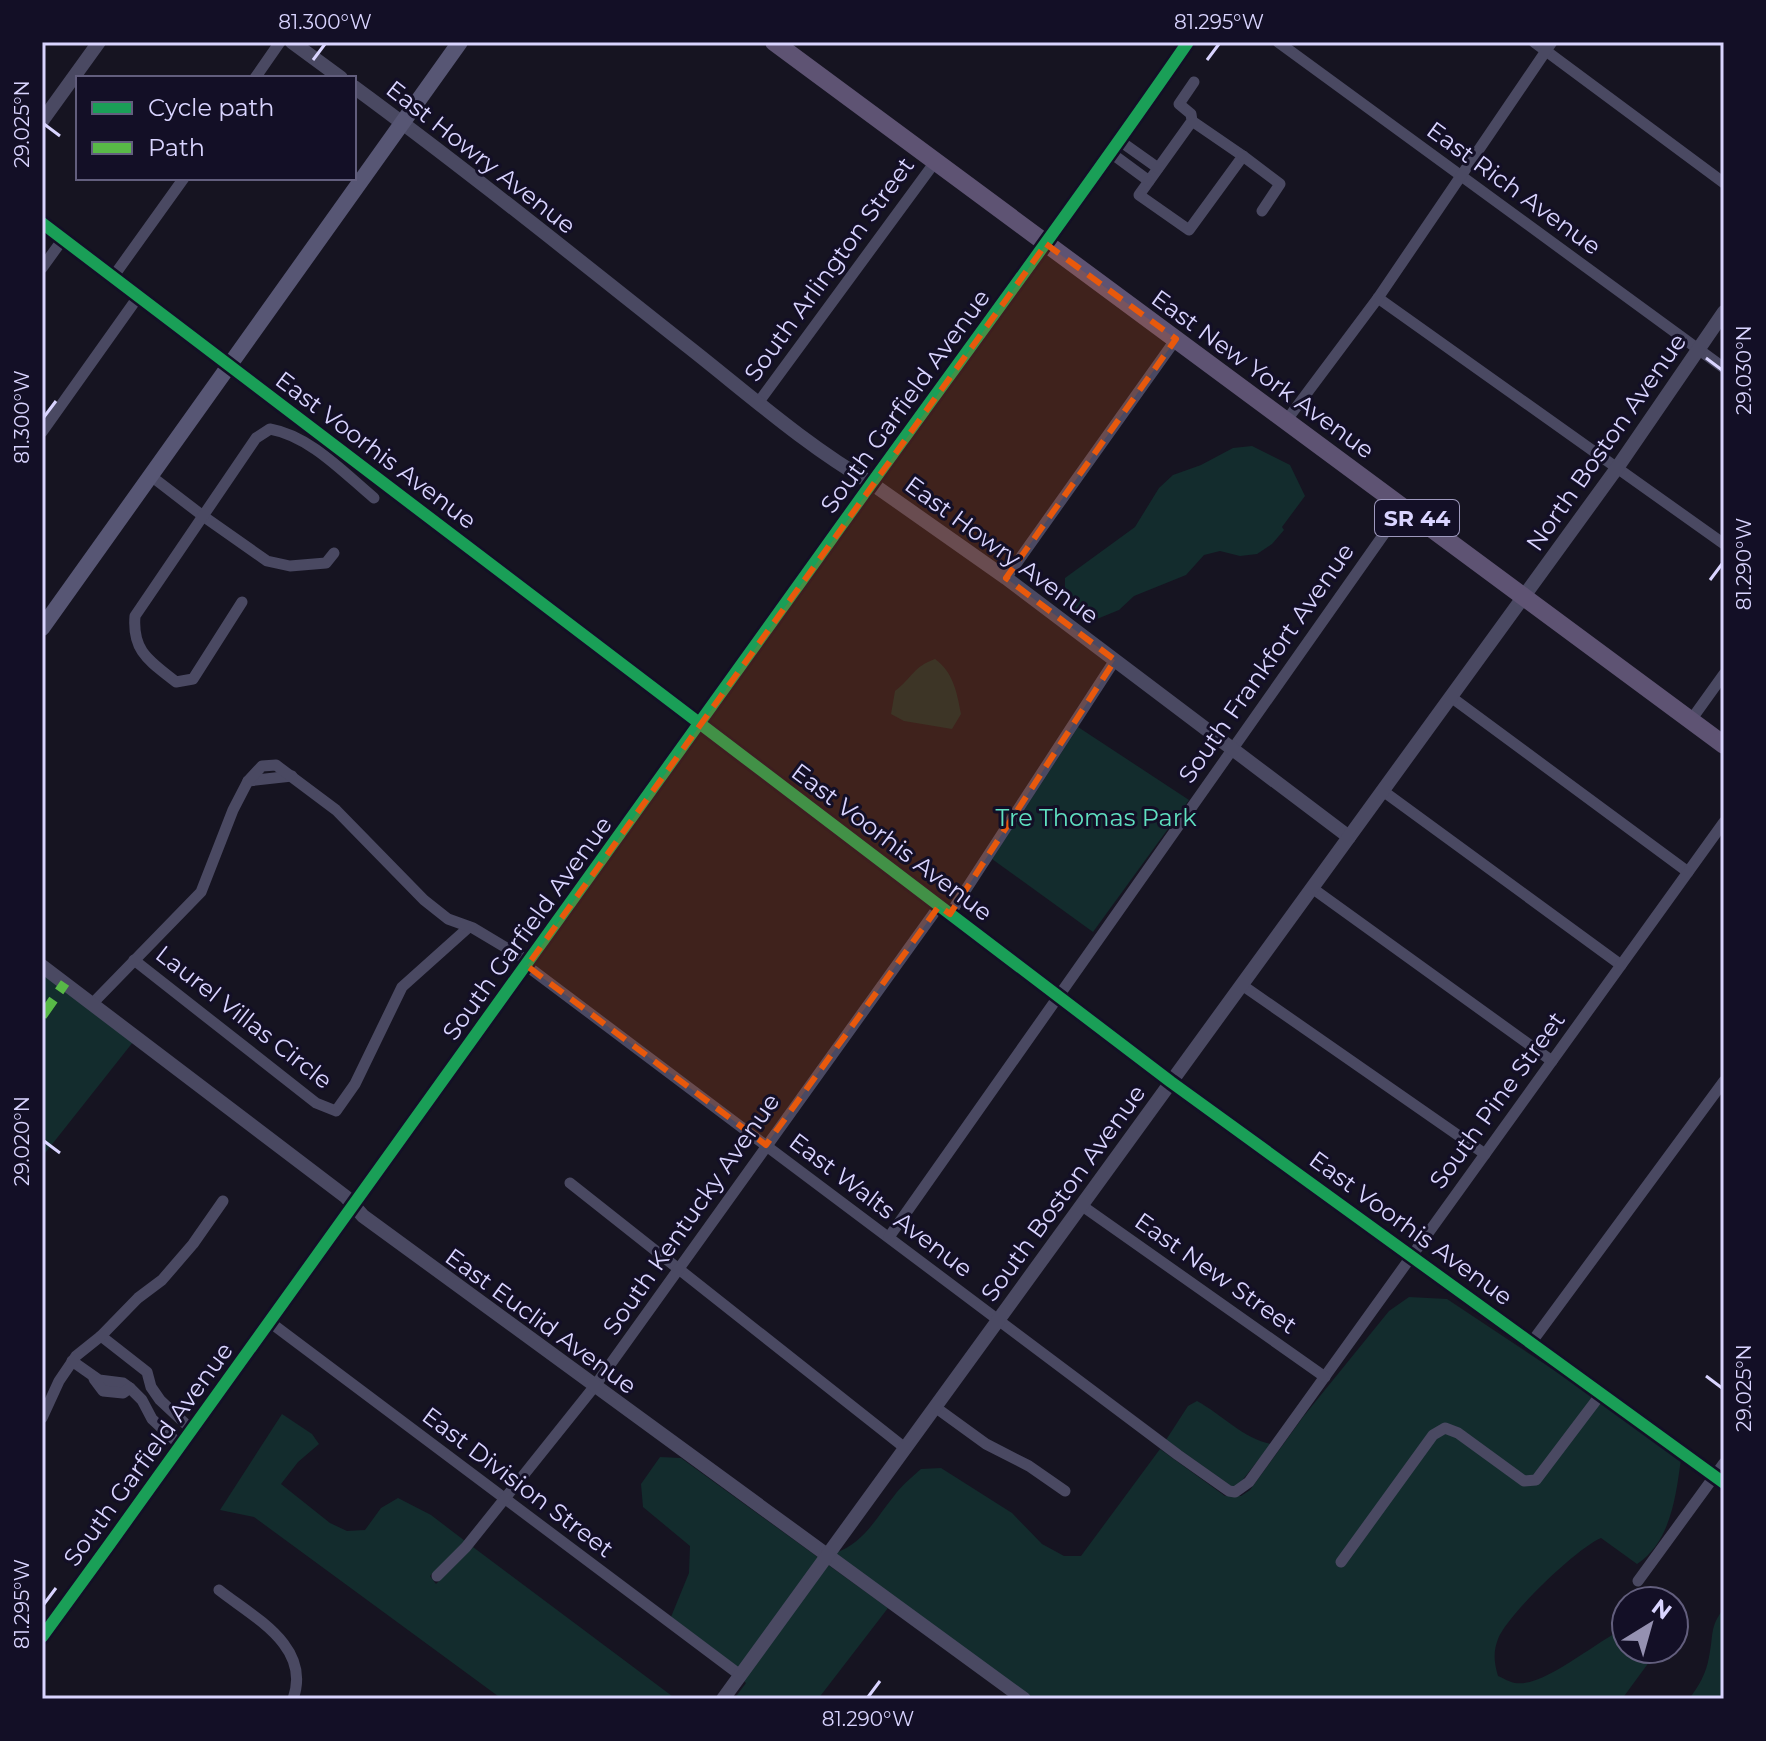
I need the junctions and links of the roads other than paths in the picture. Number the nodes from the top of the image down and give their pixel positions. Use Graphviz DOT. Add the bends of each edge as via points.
graph roads {
  1 [pos="99,42"];
  2 [pos="280,42"];
  3 [pos="292,42"];
  4 [pos="460,42"];
  5 [pos="774,42"];
  6 [pos="1188,42"];
  7 [pos="1278,42"];
  8 [pos="1534,42"];
  9 [pos="1549,46"];
  10 [pos="256,76"];
  11 [pos="338,76"];
  12 [pos="1194,82"];
  13 [pos="356,88"];
  14 [pos="42,121"];
  15 [pos="1192,121"];
  16 [pos="402,123"];
  17 [pos="1116,147"];
  18 [pos="1243,156"];
  19 [pos="935,162"];
  20 [pos="1158,168"];
  21 [pos="1460,175"];
  22 [pos="183,180"];
  23 [pos="1149,181"];
  24 [pos="1724,183"];
  25 [pos="1262,211"];
  26 [pos="42,223"];
  27 [pos="63,239"];
  28 [pos="1046,244"];
  29 [pos="42,268"];
  30 [pos="113,277"];
  31 [pos="138,297"];
  32 [pos="1378,298"];
  33 [pos="1724,312"];
  34 [pos="1176,339"];
  35 [pos="1697,350"];
  36 [pos="230,366"];
  37 [pos="1724,368"];
  38 [pos="758,403"];
  39 [pos="1286,421"];
  40 [pos="42,432"];
  41 [pos="1617,468"];
  42 [pos="151,476"];
  43 [pos="871,483"];
  44 [pos="374,498"];
  45 [pos="1403,507"];
  46 [pos="203,516"];
  47 [pos="1724,544"];
  48 [pos="334,553"];
  49 [pos="1006,578"];
  50 [pos="1524,597"];
  51 [pos="242,602"];
  52 [pos="44,621"];
  53 [pos="1115,660"];
  54 [pos="1724,674"];
  55 [pos="1451,697"];
  56 [pos="1691,720"];
  57 [pos="699,723"];
  58 [pos="1724,745"];
  59 [pos="1233,749"];
  60 [pos="1383,791"];
  61 [pos="1724,822"];
  62 [pos="1349,837"];
  63 [pos="1688,872"];
  64 [pos="1312,888"];
  65 [pos="945,910"];
  66 [pos="469,927"];
  67 [pos="134,960"];
  68 [pos="528,964"];
  69 [pos="1621,965"];
  70 [pos="42,966"];
  71 [pos="1242,985"];
  72 [pos="1058,996"];
  73 [pos="92,1004"];
  74 [pos="1552,1061"];
  75 [pos="1724,1081"];
  76 [pos="1171,1082"];
  77 [pos="766,1145"];
  78 [pos="1485,1154"];
  79 [pos="570,1183"];
  80 [pos="223,1201"];
  81 [pos="1081,1205"];
  82 [pos="354,1206"];
  83 [pos="889,1237"];
  84 [pos="1412,1256"];
  85 [pos="678,1271"];
  86 [pos="998,1320"];
  87 [pos="271,1323"];
  88 [pos="101,1336"];
  89 [pos="1531,1343"];
  90 [pos="72,1361"];
  91 [pos="1325,1377"];
  92 [pos="594,1387"];
  93 [pos="1601,1394"];
  94 [pos="935,1407"];
  95 [pos="42,1418"];
  96 [pos="192,1430"];
  97 [pos="181,1446"];
  98 [pos="905,1448"];
  99 [pos="1724,1463"];
  100 [pos="1719,1480"];
  101 [pos="1249,1482"];
  102 [pos="1065,1491"];
  103 [pos="504,1500"];
  104 [pos="826,1557"];
  105 [pos="1341,1562"];
  106 [pos="437,1576"];
  107 [pos="1638,1581"];
  108 [pos="219,1590"];
  109 [pos="42,1637"];
  110 [pos="740,1675"];
  111 [pos="293,1699"];
  112 [pos="723,1699"];
  113 [pos="1024,1699"];
  1 -- 14 [label="street"];
  2 -- 10 [label="street"];
  3 -- 11 [label="street"];
  4 -- 16 [label="main road"];
  5 -- 19 [label="main road, East New York Avenue / SR 44"];
  6 -- 17 [label="street, South Garfield Avenue"];
  7 -- 21 [label="street, East Rich Avenue"];
  8 -- 9 [label="street"];
  9 -- 21 [label="street"];
  9 -- 24 [label="street"];
  12 -- 15 [label="street" via="1179,104"];
  13 -- 16 [label="street, East Howry Avenue"];
  15 -- 18 [label="street"];
  15 -- 20 [label="street"];
  16 -- 36 [label="main road"];
  16 -- 38 [label="street, East Howry Avenue"];
  17 -- 20 [label="street"];
  17 -- 23 [label="street"];
  17 -- 28 [label="street, South Garfield Avenue"];
  18 -- 23 [label="street" via="1189,230 1139,195"];
  18 -- 25 [label="street" via="1280,184"];
  19 -- 28 [label="main road, East New York Avenue / SR 44"];
  19 -- 38 [label="street, South Arlington Street"];
  20 -- 23 [label="street"];
  21 -- 32 [label="street"];
  21 -- 35 [label="street, East Rich Avenue"];
  22 -- 30 [label="street"];
  26 -- 27 [label="street, East Voorhis Avenue"];
  27 -- 29 [label="street"];
  27 -- 30 [label="street, East Voorhis Avenue"];
  28 -- 34 [label="main road, East New York Avenue / SR 44"];
  28 -- 43 [label="street, South Garfield Avenue"];
  30 -- 31 [label="street, East Voorhis Avenue"];
  31 -- 36 [label="street, East Voorhis Avenue"];
  31 -- 40 [label="street"];
  32 -- 39 [label="street"];
  32 -- 41 [label="street"];
  33 -- 35 [label="street, North Boston Avenue"];
  34 -- 39 [label="main road, East New York Avenue / SR 44"];
  34 -- 49 [label="street"];
  35 -- 37 [label="street, East Rich Avenue"];
  35 -- 41 [label="street, North Boston Avenue"];
  36 -- 42 [label="main road"];
  36 -- 57 [label="street, East Voorhis Avenue"];
  38 -- 43 [label="street, East Howry Avenue"];
  39 -- 45 [label="main road, East New York Avenue / SR 44"];
  41 -- 47 [label="street"];
  41 -- 50 [label="street, North Boston Avenue"];
  42 -- 46 [label="street"];
  42 -- 52 [label="main road"];
  43 -- 49 [label="street, East Howry Avenue"];
  43 -- 57 [label="street, South Garfield Avenue"];
  44 -- 46 [label="street" via="314,449 270,429 256,438"];
  45 -- 50 [label="main road, East New York Avenue / SR 44"];
  45 -- 59 [label="street, South Frankfort Avenue"];
  46 -- 48 [label="street" via="267,561 290,566 326,563"];
  46 -- 51 [label="street" via="135,616 133,634 139,649 176,682 193,679"];
  49 -- 53 [label="street, East Howry Avenue"];
  50 -- 55 [label="street, South Boston Avenue"];
  50 -- 56 [label="main road, East New York Avenue / SR 44"];
  53 -- 59 [label="street, East Howry Avenue"];
  53 -- 65 [label="street, South Kentucky Avenue"];
  54 -- 56 [label="street"];
  55 -- 60 [label="street, South Boston Avenue"];
  55 -- 63 [label="street"];
  56 -- 58 [label="main road, East New York Avenue / SR 44"];
  57 -- 65 [label="street, East Voorhis Avenue"];
  57 -- 68 [label="street, South Garfield Avenue"];
  59 -- 62 [label="street, East Howry Avenue"];
  59 -- 72 [label="street, South Frankfort Avenue"];
  60 -- 62 [label="street, South Boston Avenue"];
  60 -- 69 [label="street"];
  61 -- 63 [label="street, South Pine Street"];
  62 -- 64 [label="street, South Boston Avenue"];
  63 -- 69 [label="street, South Pine Street"];
  64 -- 71 [label="street, South Boston Avenue"];
  64 -- 74 [label="street"];
  65 -- 72 [label="street, East Voorhis Avenue"];
  65 -- 77 [label="street, South Kentucky Avenue"];
  66 -- 67 [label="street, Laurel Villas Circle" via="402,987 355,1084 336,1111 316,1103"];
  66 -- 67 [label="street, Laurel Villas Circle" via="424,900 336,810 268,764 248,781 201,892"];
  66 -- 68 [label="street, Laurel Villas Circle"];
  67 -- 73 [label="street, Laurel Villas Circle"];
  68 -- 77 [label="street, East Walts Avenue"];
  68 -- 82 [label="street, South Garfield Avenue"];
  69 -- 74 [label="street, South Pine Street"];
  70 -- 73 [label="street, East Euclid Avenue"];
  71 -- 76 [label="street, South Boston Avenue"];
  71 -- 78 [label="street"];
  72 -- 76 [label="street, East Voorhis Avenue"];
  72 -- 83 [label="street, South Frankfort Avenue"];
  73 -- 82 [label="street, East Euclid Avenue"];
  74 -- 78 [label="street, South Pine Street"];
  75 -- 89 [label="street"];
  76 -- 81 [label="street, South Boston Avenue"];
  76 -- 84 [label="street, East Voorhis Avenue"];
  77 -- 83 [label="street, East Walts Avenue"];
  77 -- 85 [label="street, South Kentucky Avenue"];
  78 -- 84 [label="street, South Pine Street"];
  79 -- 85 [label="street"];
  80 -- 88 [label="street" via="175,1267"];
  81 -- 86 [label="street, South Boston Avenue"];
  81 -- 91 [label="street, East New Street"];
  82 -- 87 [label="street, South Garfield Avenue"];
  82 -- 92 [label="street, East Euclid Avenue"];
  83 -- 86 [label="street, East Walts Avenue"];
  84 -- 89 [label="street, East Voorhis Avenue"];
  84 -- 91 [label="street, South Pine Street"];
  85 -- 92 [label="street, South Kentucky Avenue"];
  85 -- 98 [label="street"];
  86 -- 94 [label="street, South Boston Avenue"];
  86 -- 101 [label="street, East Walts Avenue" via="1229,1491 1239,1492"];
  87 -- 96 [label="street, South Garfield Avenue"];
  87 -- 103 [label="street, East Division Street"];
  88 -- 90 [label="street"];
  88 -- 96 [label="street" via="147,1372 160,1400"];
  89 -- 93 [label="street, East Voorhis Avenue"];
  90 -- 95 [label="street"];
  90 -- 97 [label="street" via="99,1380 130,1388"];
  91 -- 101 [label="street, South Pine Street"];
  92 -- 103 [label="street, South Kentucky Avenue"];
  92 -- 104 [label="street, East Euclid Avenue"];
  93 -- 100 [label="street, East Voorhis Avenue"];
  93 -- 105 [label="street" via="1536,1480 1524,1481 1458,1433 1445,1428 1433,1435"];
  94 -- 98 [label="street, South Boston Avenue"];
  94 -- 102 [label="street"];
  96 -- 97 [label="street, South Garfield Avenue"];
  97 -- 109 [label="street, South Garfield Avenue"];
  98 -- 104 [label="street, South Boston Avenue"];
  99 -- 100 [label="street"];
  100 -- 107 [label="street"];
  103 -- 106 [label="street, South Kentucky Avenue"];
  103 -- 110 [label="street, East Division Street"];
  104 -- 110 [label="street, South Boston Avenue"];
  104 -- 113 [label="street, East Euclid Avenue"];
  108 -- 111 [label="street" via="281,1637 293,1656"];
  110 -- 112 [label="street, South Boston Avenue"];
}
